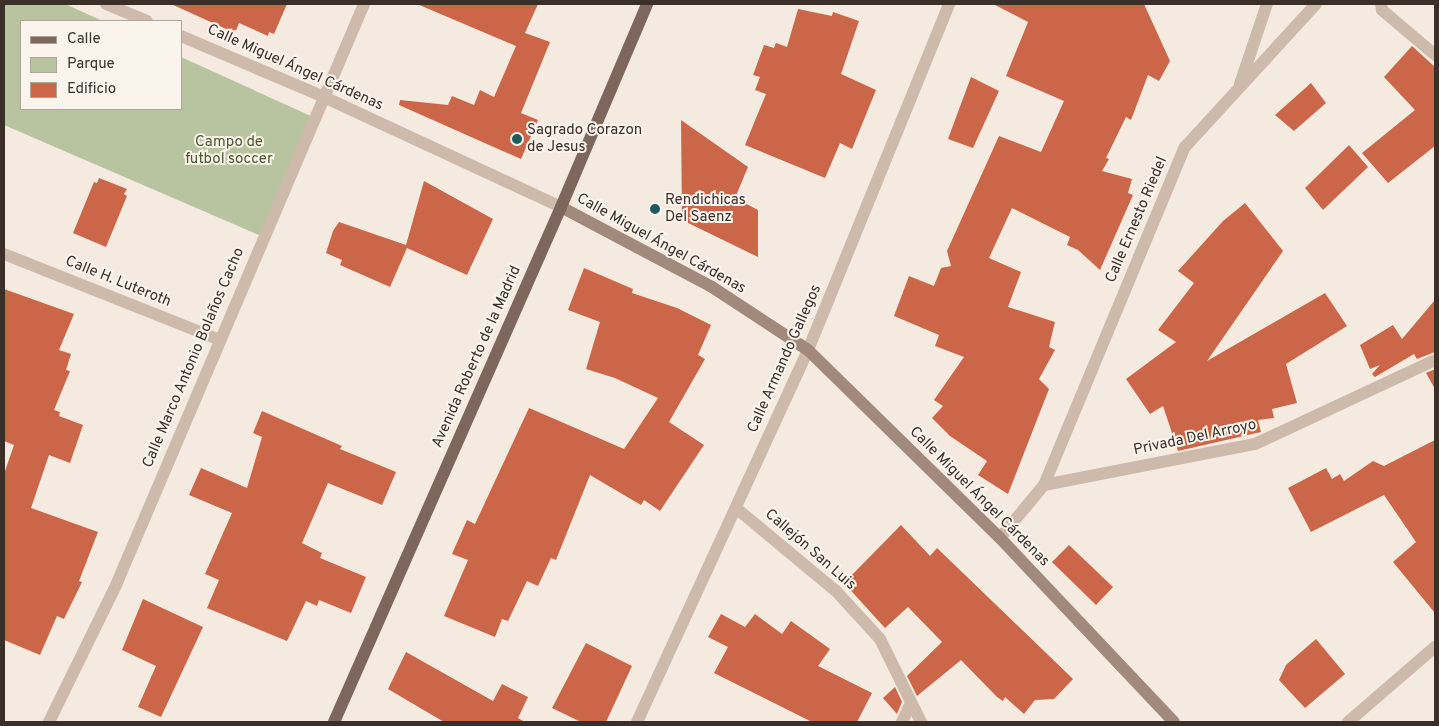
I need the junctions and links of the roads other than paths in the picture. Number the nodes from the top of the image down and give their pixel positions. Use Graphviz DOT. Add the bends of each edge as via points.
graph roads {
  1 [pos="106,4"];
  2 [pos="364,4"];
  3 [pos="647,4"];
  4 [pos="950,4"];
  5 [pos="1266,4"];
  6 [pos="1316,4"];
  7 [pos="1381,4"];
  8 [pos="145,20"];
  9 [pos="182,36"];
  10 [pos="1435,54"];
  11 [pos="1239,88"];
  12 [pos="324,97"];
  13 [pos="562,207"];
  14 [pos="4,254"];
  15 [pos="220,340"];
  16 [pos="808,350"];
  17 [pos="1435,360"];
  18 [pos="1044,486"];
  19 [pos="736,508"];
  20 [pos="1000,538"];
  21 [pos="1435,646"];
  22 [pos="911,703"];
  23 [pos="49,722"];
  24 [pos="334,722"];
  25 [pos="638,722"];
  26 [pos="902,722"];
  27 [pos="921,722"];
  28 [pos="1174,722"];
  29 [pos="1348,722"];
  1 -- 8 [label="street"];
  2 -- 12 [label="street, Calle Marco Antonio Bolaños Cacho"];
  3 -- 13 [label="main road, Avenida Roberto de la Madrid"];
  4 -- 16 [label="street, Calle Armando Gallegos"];
  5 -- 11 [label="street"];
  6 -- 11 [label="street, Calle Ernesto Riedel"];
  7 -- 10 [label="street" via="1382,10"];
  9 -- 12 [label="street, Calle Miguel Ángel Cárdenas"];
  11 -- 18 [label="street, Calle Ernesto Riedel" via="1185,147"];
  12 -- 13 [label="street, Calle Miguel Ángel Cárdenas"];
  12 -- 15 [label="street, Calle Marco Antonio Bolaños Cacho"];
  13 -- 16 [label="street, Calle Miguel Ángel Cárdenas" via="712,287"];
  13 -- 24 [label="main road, Avenida Roberto de la Madrid"];
  14 -- 15 [label="street, Calle H. Luteroth"];
  15 -- 23 [label="street, Calle Marco Antonio Bolaños Cacho" via="116,584"];
  16 -- 19 [label="street, Calle Armando Gallegos"];
  16 -- 20 [label="street, Calle Miguel Ángel Cárdenas"];
  17 -- 18 [label="street, Privada Del Arroyo" via="1255,444"];
  18 -- 20 [label="street"];
  19 -- 22 [label="street, Callejón San Luis" via="836,591 880,639"];
  19 -- 25 [label="street, Calle Armando Gallegos"];
  20 -- 28 [label="street, Calle Miguel Ángel Cárdenas"];
  21 -- 29 [label="street"];
  22 -- 26 [label="street"];
  22 -- 27 [label="street, Callejón San Luis"];
}
